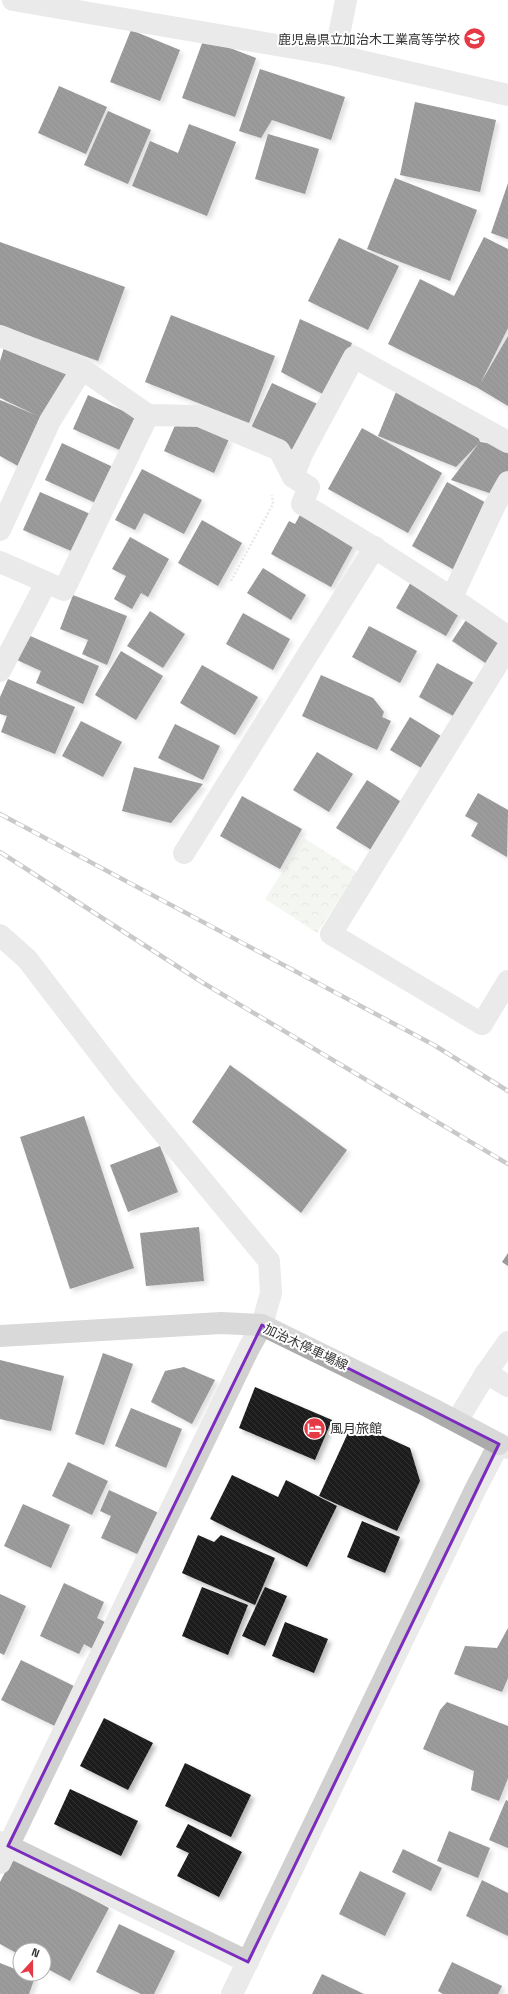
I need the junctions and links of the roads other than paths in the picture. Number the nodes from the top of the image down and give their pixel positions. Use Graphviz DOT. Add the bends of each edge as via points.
graph roads {
  1 [pos="13,0"];
  2 [pos="346,0"];
  3 [pos="335,55"];
  4 [pos="508,96"];
  5 [pos="0,336"];
  6 [pos="82,369"];
  7 [pos="148,414"];
  8 [pos="508,442"];
  9 [pos="293,477"];
  10 [pos="508,482"];
  11 [pos="0,530"];
  12 [pos="375,547"];
  13 [pos="0,562"];
  14 [pos="46,583"];
  15 [pos="452,597"];
  16 [pos="508,636"];
  17 [pos="508,648"];
  18 [pos="0,671"];
  19 [pos="184,853"];
  20 [pos="0,935"];
  21 [pos="508,981"];
  22 [pos="262,1325"];
  23 [pos="0,1336"];
  24 [pos="508,1342"];
  25 [pos="486,1373"];
  26 [pos="508,1386"];
  27 [pos="457,1421"];
  28 [pos="503,1446"];
  29 [pos="3,1851"];
  30 [pos="248,1962"];
  31 [pos="232,1994"];
  1 -- 3 [label="street"];
  2 -- 3 [label="street"];
  3 -- 4 [label="street"];
  5 -- 6 [label="street"];
  6 -- 7 [label="street"];
  6 -- 11 [label="street" via="50,421"];
  7 -- 9 [label="street" via="198,416 279,450"];
  7 -- 14 [label="street" via="64,590"];
  8 -- 9 [label="street" via="354,357 302,454"];
  9 -- 12 [label="street" via="309,487 302,504"];
  10 -- 15 [label="street"];
  12 -- 15 [label="street"];
  12 -- 19 [label="street"];
  13 -- 14 [label="street"];
  14 -- 18 [label="street"];
  15 -- 16 [label="street"];
  17 -- 21 [label="street" via="331,934 482,1024"];
  20 -- 22 [label="street" via="27,959 123,1084 269,1261 271,1294"];
  22 -- 23 [label="main road, 加治木停車場線" via="221,1323"];
  22 -- 27 [label="main road, 加治木停車場線"];
  22 -- 29 [label="street"];
  24 -- 25 [label="street"];
  25 -- 26 [label="street"];
  25 -- 27 [label="street"];
  27 -- 28 [label="main road, 加治木停車場線"];
  28 -- 30 [label="street"];
  29 -- 30 [label="street"];
  30 -- 31 [label="street"];
}
